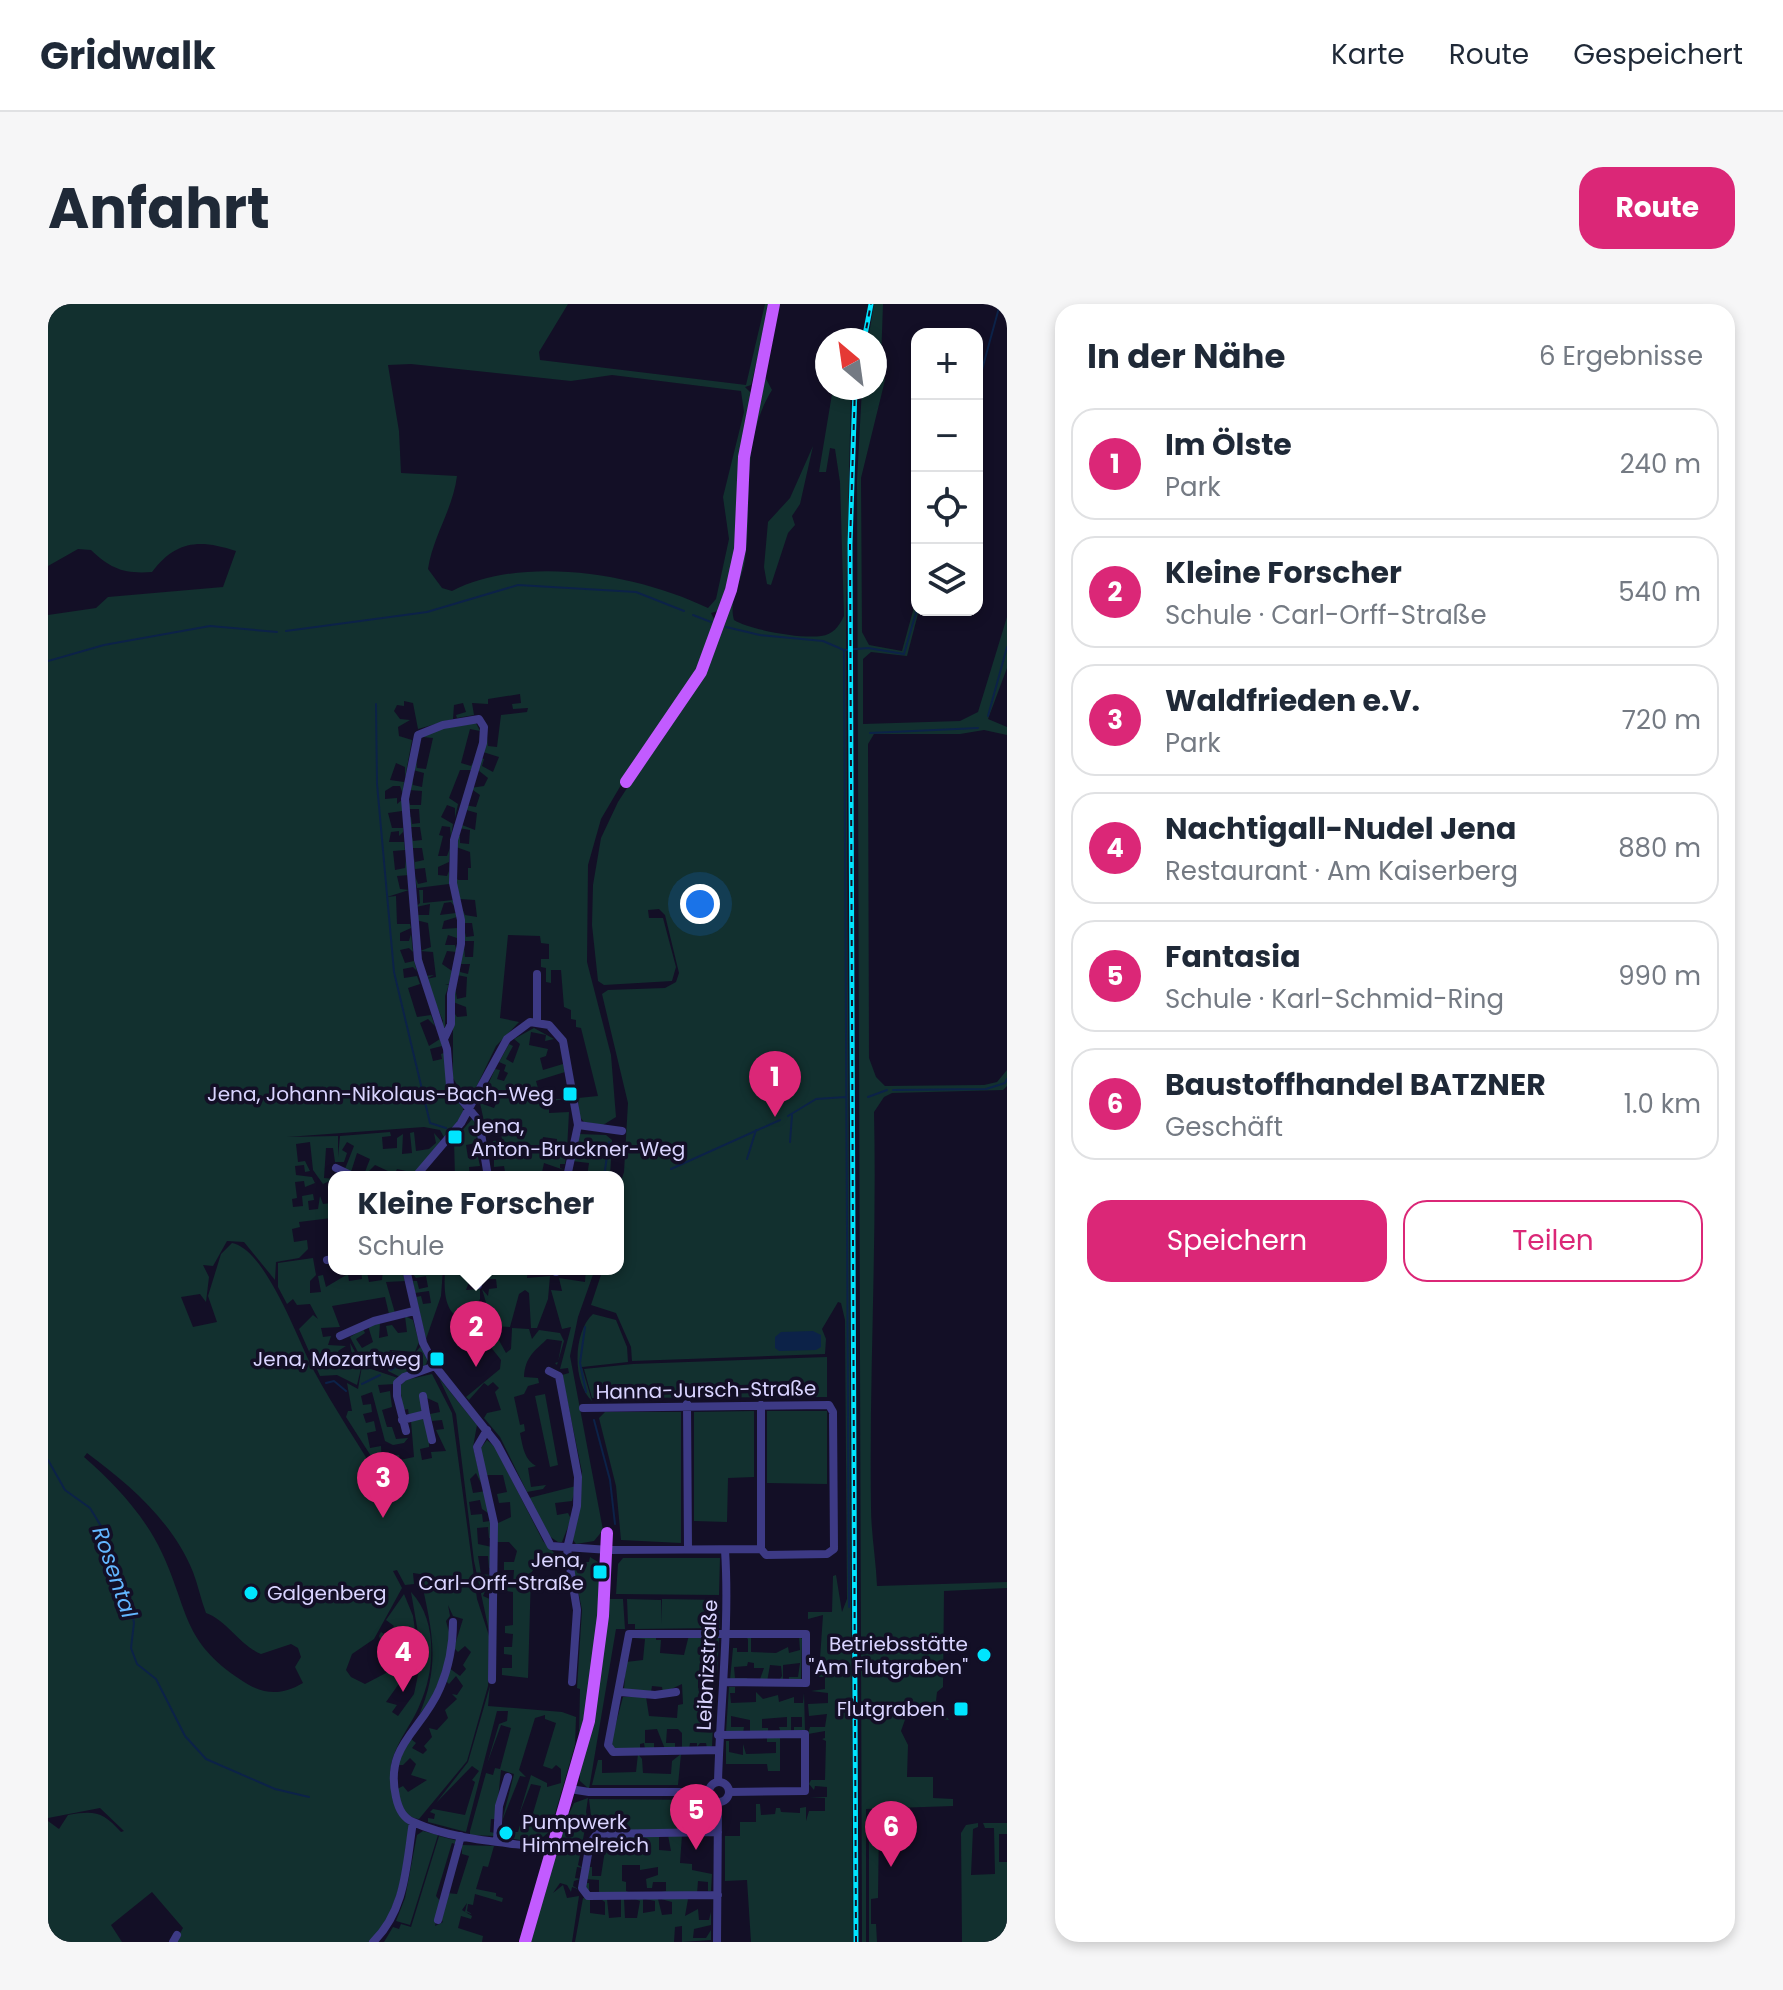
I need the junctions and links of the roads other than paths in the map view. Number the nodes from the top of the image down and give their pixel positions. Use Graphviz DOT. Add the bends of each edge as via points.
graph roads {
  1 [pos="774,304"];
  2 [pos="626,782"];
  3 [pos="537,974"];
  4 [pos="537,1022"];
  5 [pos="444,1039"];
  6 [pos="470,1108"];
  7 [pos="578,1125"];
  8 [pos="622,1131"];
  9 [pos="336,1168"];
  10 [pos="342,1171"];
  11 [pos="420,1171"];
  12 [pos="487,1171"];
  13 [pos="568,1171"];
  14 [pos="407,1275"];
  15 [pos="479,1275"];
  16 [pos="478,1285"];
  17 [pos="414,1311"];
  18 [pos="340,1336"];
  19 [pos="435,1366"];
  20 [pos="549,1371"];
  21 [pos="423,1396"];
  22 [pos="687,1404"];
  23 [pos="761,1405"];
  24 [pos="583,1408"];
  25 [pos="426,1414"];
  26 [pos="402,1420"];
  27 [pos="487,1430"];
  28 [pos="406,1431"];
  29 [pos="432,1440"];
  30 [pos="607,1533"];
  31 [pos="567,1549"];
  32 [pos="688,1549"];
  33 [pos="761,1549"];
  34 [pos="607,1550"];
  35 [pos="725,1550"];
  36 [pos="453,1622"];
  37 [pos="726,1633"];
  38 [pos="492,1680"];
  39 [pos="572,1682"];
  40 [pos="723,1682"];
  41 [pos="620,1692"];
  42 [pos="676,1692"];
  43 [pos="718,1735"];
  44 [pos="719,1750"];
  45 [pos="508,1777"];
  46 [pos="718,1782"];
  47 [pos="570,1789"];
  48 [pos="709,1792"];
  49 [pos="730,1792"];
  50 [pos="718,1803"];
  51 [pos="413,1822"];
  52 [pos="718,1832"];
  53 [pos="461,1836"];
  54 [pos="497,1840"];
  55 [pos="553,1849"];
  56 [pos="718,1895"];
  57 [pos="438,1920"];
  58 [pos="373,1942"];
  59 [pos="525,1942"];
  60 [pos="717,1942"];
  1 -- 2 [label="main road" via="755,388 739,561 705,664"];
  3 -- 4 [label="street"];
  4 -- 6 [label="street" via="523,1025 507,1039"];
  4 -- 7 [label="street" via="549,1025 563,1041"];
  5 -- 5 [label="street" via="451,1024 461,944 454,840 483,743 481,720 418,735 406,790 415,944"];
  5 -- 6 [label="street" via="450,1086"];
  6 -- 11 [label="street"];
  6 -- 12 [label="street" via="481,1128"];
  7 -- 8 [label="street"];
  7 -- 13 [label="street"];
  9 -- 10 [label="street"];
  14 -- 17 [label="street"];
  15 -- 16 [label="street"];
  17 -- 18 [label="street"];
  17 -- 19 [label="street"];
  19 -- 26 [label="street" via="397,1383"];
  19 -- 27 [label="street"];
  20 -- 31 [label="street" via="559,1376 578,1477"];
  21 -- 25 [label="street"];
  22 -- 23 [label="street, Hanna-Jursch-Straße"];
  22 -- 24 [label="street, Hanna-Jursch-Straße"];
  22 -- 32 [label="street"];
  23 -- 33 [label="street"];
  23 -- 33 [label="street, Hanna-Jursch-Straße" via="829,1405 833,1427 831,1553 766,1555"];
  25 -- 26 [label="street"];
  25 -- 29 [label="street"];
  26 -- 28 [label="street"];
  27 -- 31 [label="street" via="551,1546"];
  27 -- 38 [label="street" via="477,1447 494,1523"];
  30 -- 34 [label="main road"];
  31 -- 34 [label="street"];
  31 -- 39 [label="street" via="577,1610"];
  32 -- 34 [label="street"];
  32 -- 35 [label="street"];
  33 -- 35 [label="street"];
  34 -- 47 [label="main road" via="592,1703"];
  35 -- 37 [label="street, Leibnizstraße"];
  36 -- 51 [label="street" via="453,1643 439,1691 395,1757 399,1807"];
  37 -- 40 [label="street, Leibnizstraße"];
  37 -- 40 [label="street" via="806,1634 806,1683"];
  37 -- 41 [label="street" via="629,1634"];
  40 -- 43 [label="street, Leibnizstraße"];
  41 -- 42 [label="street"];
  41 -- 44 [label="street" via="609,1750"];
  43 -- 44 [label="street, Leibnizstraße"];
  43 -- 49 [label="street" via="805,1734 805,1791"];
  44 -- 46 [label="street, Leibnizstraße"];
  45 -- 54 [label="street"];
  46 -- 48 [label="street"];
  46 -- 49 [label="street"];
  47 -- 48 [label="street"];
  47 -- 55 [label="main road"];
  48 -- 50 [label="street"];
  49 -- 50 [label="street"];
  50 -- 52 [label="street"];
  51 -- 53 [label="street"];
  51 -- 58 [label="street" via="399,1901"];
  52 -- 56 [label="street"];
  52 -- 56 [label="street" via="597,1834 590,1843 582,1888 588,1896"];
  53 -- 54 [label="street"];
  53 -- 57 [label="street"];
  54 -- 55 [label="street"];
  55 -- 59 [label="main road"];
  56 -- 60 [label="street"];
}
